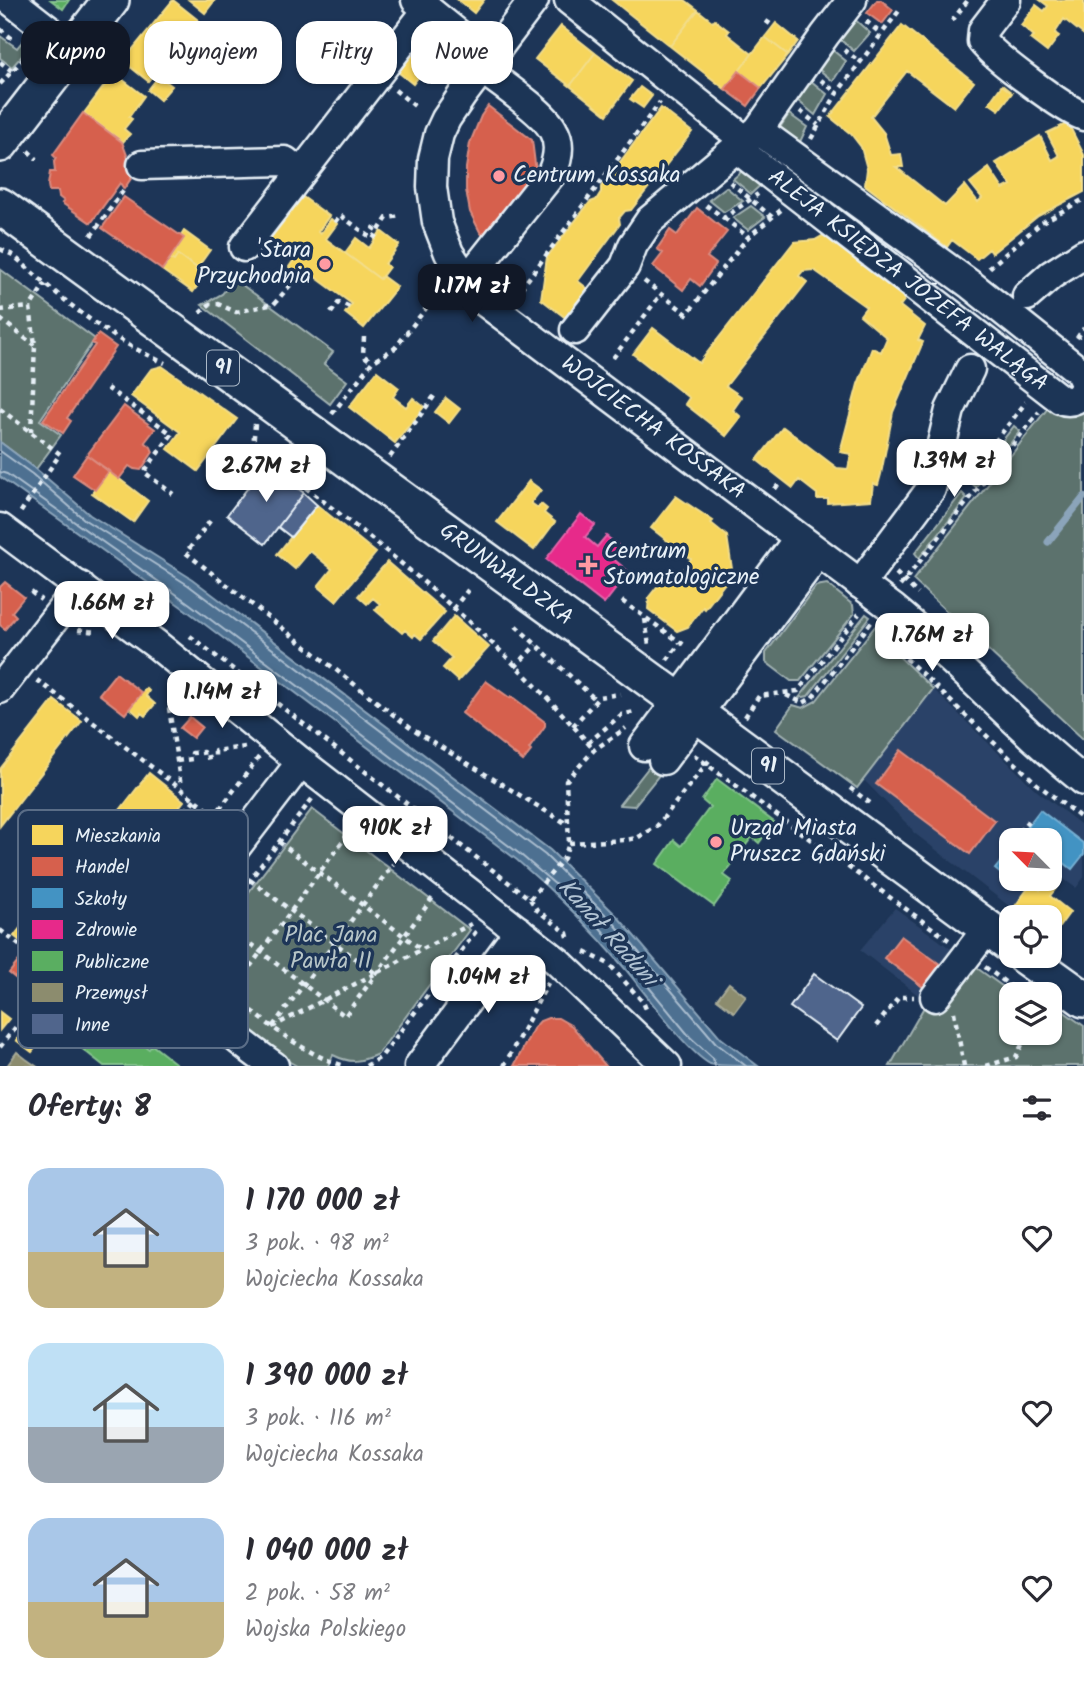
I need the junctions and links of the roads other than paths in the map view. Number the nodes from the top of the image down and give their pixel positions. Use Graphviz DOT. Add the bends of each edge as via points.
graph roads {
  1 [pos="10,0"];
  2 [pos="111,0"];
  3 [pos="534,0"];
  4 [pos="569,0"];
  5 [pos="852,0"];
  6 [pos="1006,0"];
  7 [pos="422,5"];
  8 [pos="38,21"];
  9 [pos="94,21"];
  10 [pos="439,21"];
  11 [pos="513,28"];
  12 [pos="46,84"];
  13 [pos="472,84"];
  14 [pos="507,84"];
  15 [pos="1084,116"];
  16 [pos="747,140"];
  17 [pos="0,144"];
  18 [pos="142,165"];
  19 [pos="300,173"];
  20 [pos="0,206"];
  21 [pos="244,247"];
  22 [pos="1084,254"];
  23 [pos="467,280"];
  24 [pos="1027,296"];
  25 [pos="575,330"];
  26 [pos="970,369"];
  27 [pos="1077,391"];
  28 [pos="5,516"];
  29 [pos="808,546"];
  30 [pos="860,584"];
  31 [pos="80,586"];
  32 [pos="0,689"];
  33 [pos="687,707"];
  34 [pos="648,745"];
  35 [pos="300,762"];
  36 [pos="1084,781"];
  37 [pos="248,831"];
  38 [pos="519,931"];
  39 [pos="989,943"];
  40 [pos="1041,968"];
  41 [pos="942,989"];
  42 [pos="1084,999"];
  43 [pos="248,1046"];
  44 [pos="264,1059"];
  45 [pos="648,1060"];
  46 [pos="419,1066"];
  1 -- 8 [label="street"];
  2 -- 9 [label="main road"];
  3 -- 11 [label="street, WOJCIECHA KOSSAKA"];
  4 -- 16 [label="street, ALEJA KSIĘDZA JÓZEFA WALĄGA"];
  5 -- 16 [label="street"];
  6 -- 15 [label="street" via="982,30 982,40 1068,110"];
  7 -- 10 [label="street"];
  7 -- 19 [label="street"];
  12 -- 17 [label="main road"];
  13 -- 23 [label="street, WOJCIECHA KOSSAKA" via="443,125 432,173 437,222 449,253"];
  14 -- 23 [label="street" via="553,128 558,159 552,173"];
  16 -- 25 [label="street" via="645,226 625,266"];
  16 -- 27 [label="street, ALEJA KSIĘDZA JÓZEFA WALĄGA" via="785,186"];
  16 -- 27 [label="street, ALEJA KSIĘDZA JÓZEFA WALĄGA" via="800,159 971,285 1079,371"];
  18 -- 19 [label="street" via="285,161"];
  19 -- 21 [label="street"];
  20 -- 33 [label="main road, GRUNWALDZKA / 91"];
  22 -- 24 [label="street"];
  23 -- 29 [label="street, WOJCIECHA KOSSAKA" via="504,318"];
  26 -- 30 [label="street" via="950,410 931,489"];
  28 -- 31 [label="street"];
  29 -- 30 [label="street, WOJCIECHA KOSSAKA"];
  29 -- 33 [label="street"];
  30 -- 36 [label="street, WOJCIECHA KOSSAKA" via="878,614 938,645"];
  31 -- 32 [label="street"];
  31 -- 35 [label="street"];
  33 -- 34 [label="street"];
  33 -- 39 [label="main road, GRUNWALDZKA / 91"];
  35 -- 37 [label="street"];
  35 -- 38 [label="street"];
  38 -- 45 [label="street" via="556,961"];
  38 -- 46 [label="street"];
  39 -- 41 [label="street"];
  40 -- 42 [label="main road"];
  43 -- 44 [label="street"];
}
